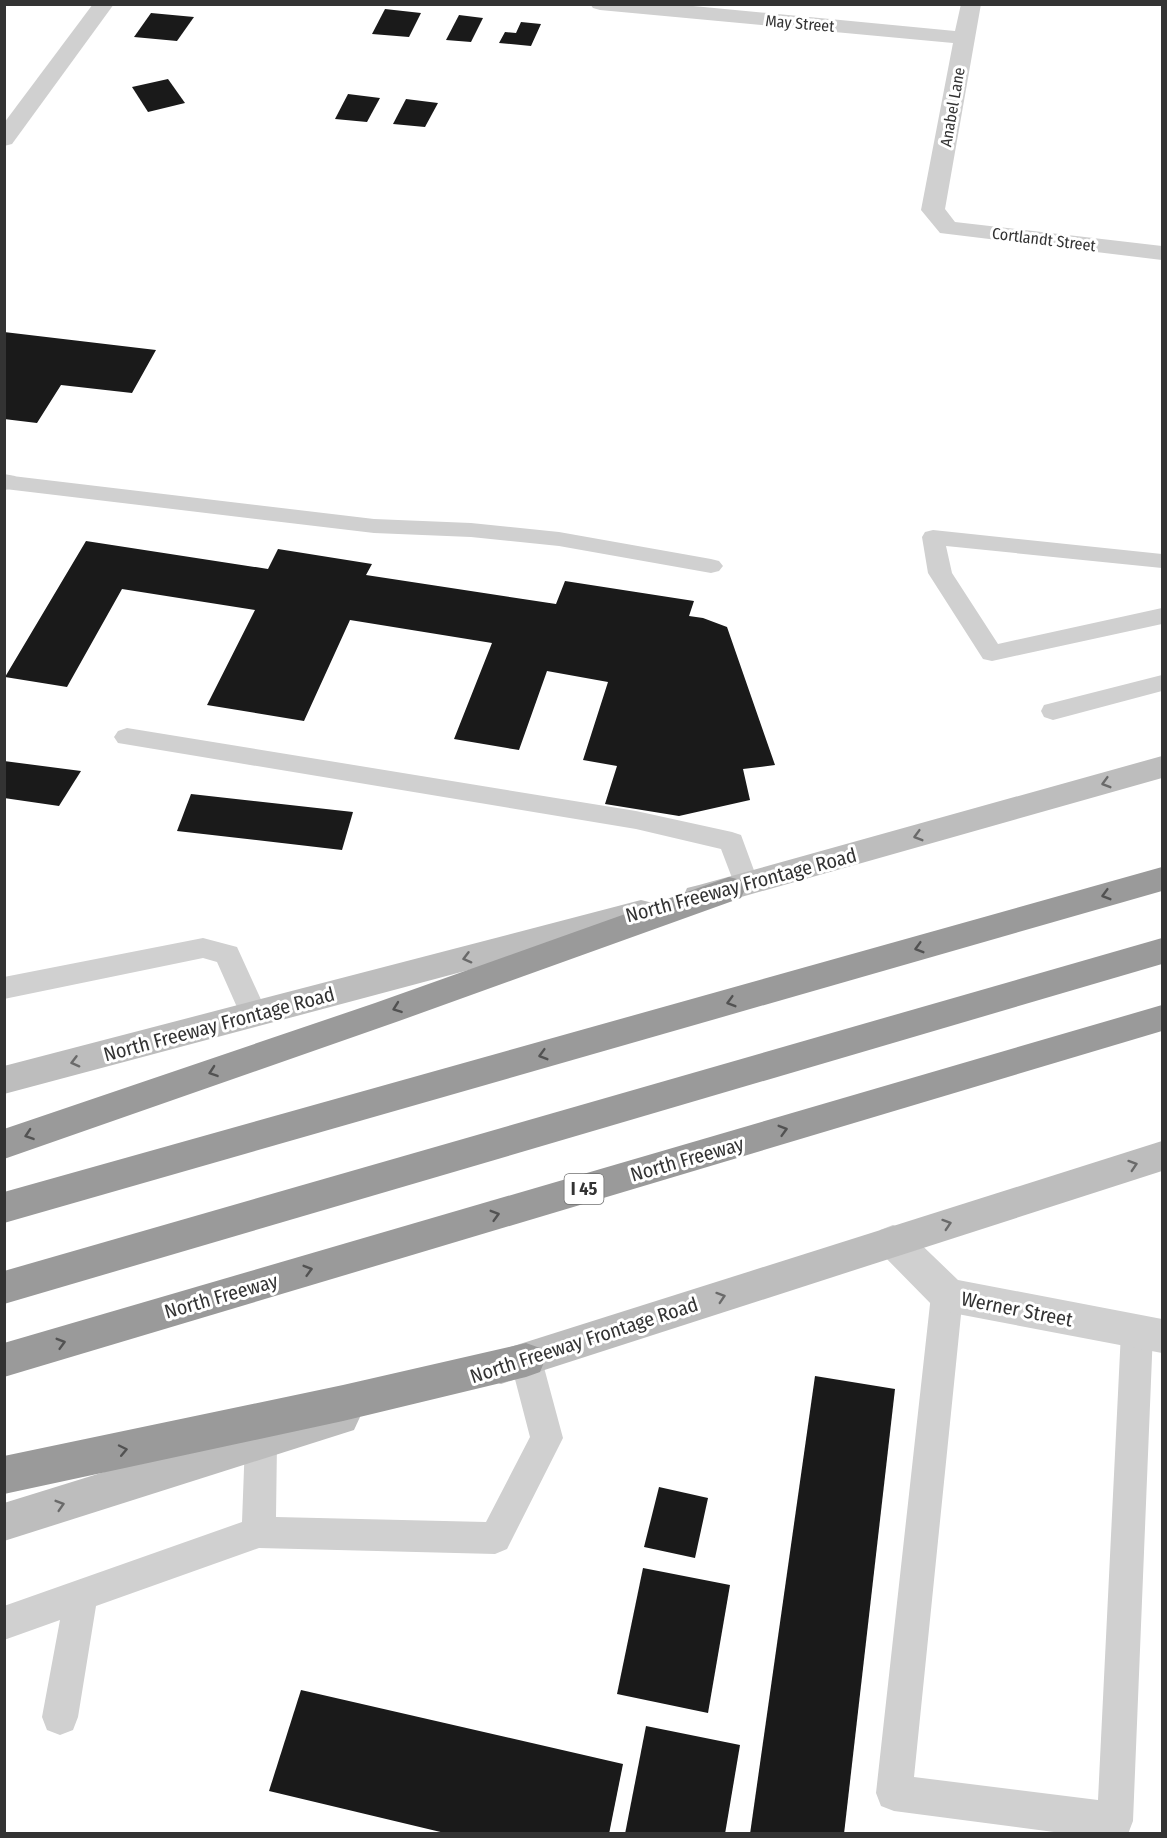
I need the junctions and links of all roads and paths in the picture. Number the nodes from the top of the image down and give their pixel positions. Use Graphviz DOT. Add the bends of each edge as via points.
graph roads {
  1 [pos="104,4"];
  2 [pos="600,4"];
  3 [pos="971,4"];
  4 [pos="964,38"];
  5 [pos="7,131"];
  6 [pos="933,210"];
  7 [pos="1162,252"];
  8 [pos="5,482"];
  9 [pos="1162,561"];
  10 [pos="711,566"];
  11 [pos="1162,616"];
  12 [pos="1162,683"];
  13 [pos="1053,711"];
  14 [pos="127,737"];
  15 [pos="1162,767"];
  16 [pos="1162,879"];
  17 [pos="737,887"];
  18 [pos="1162,951"];
  19 [pos="4,988"];
  20 [pos="254,1015"];
  21 [pos="1162,1018"];
  22 [pos="4,1080"];
  23 [pos="4,1144"];
  24 [pos="1162,1156"];
  25 [pos="4,1208"];
  26 [pos="893,1241"];
  27 [pos="4,1288"];
  28 [pos="946,1295"];
  29 [pos="1150,1334"];
  30 [pos="4,1360"];
  31 [pos="526,1360"];
  32 [pos="261,1442"];
  33 [pos="4,1475"];
  34 [pos="4,1522"];
  35 [pos="259,1532"];
  36 [pos="81,1596"];
  37 [pos="4,1623"];
  38 [pos="60,1717"];
  1 -- 5 [label="street"];
  2 -- 4 [label="street, May Street"];
  3 -- 4 [label="street, Anabel Lane"];
  4 -- 6 [label="street, Anabel Lane"];
  6 -- 7 [label="street, Cortlandt Street" via="948,228"];
  8 -- 10 [label="lane" via="374,526 559,539"];
  9 -- 11 [label="lane" via="933,537 940,573 992,653"];
  12 -- 13 [label="lane"];
  14 -- 17 [label="lane" via="636,820 721,839 732,842"];
  15 -- 17 [label="main road, North Freeway Frontage Road, one-way"];
  16 -- 25 [label="highway, one-way"];
  17 -- 20 [label="main road, North Freeway Frontage Road, one-way"];
  17 -- 23 [label="highway, one-way"];
  18 -- 27 [label="highway"];
  19 -- 20 [label="lane" via="202,948 227,954"];
  20 -- 22 [label="main road, North Freeway Frontage Road, one-way"];
  30 -- 21 [label="highway, North Freeway / I 45, one-way"];
  26 -- 24 [label="main road, North Freeway Frontage Road, one-way"];
  26 -- 28 [label="street, Werner Street"];
  31 -- 26 [label="main road, North Freeway Frontage Road, one-way"];
  28 -- 29 [label="street, Werner Street"];
  28 -- 29 [label="lane" via="894,1793 1115,1821 1136,1385"];
  31 -- 32 [label="main road, North Freeway Frontage Road"];
  33 -- 31 [label="highway, one-way"];
  31 -- 35 [label="lane" via="547,1438 495,1538"];
  34 -- 32 [label="main road, North Freeway Frontage Road, one-way"];
  32 -- 35 [label="lane"];
  35 -- 36 [label="lane"];
  36 -- 37 [label="lane"];
  36 -- 38 [label="lane"];
}
